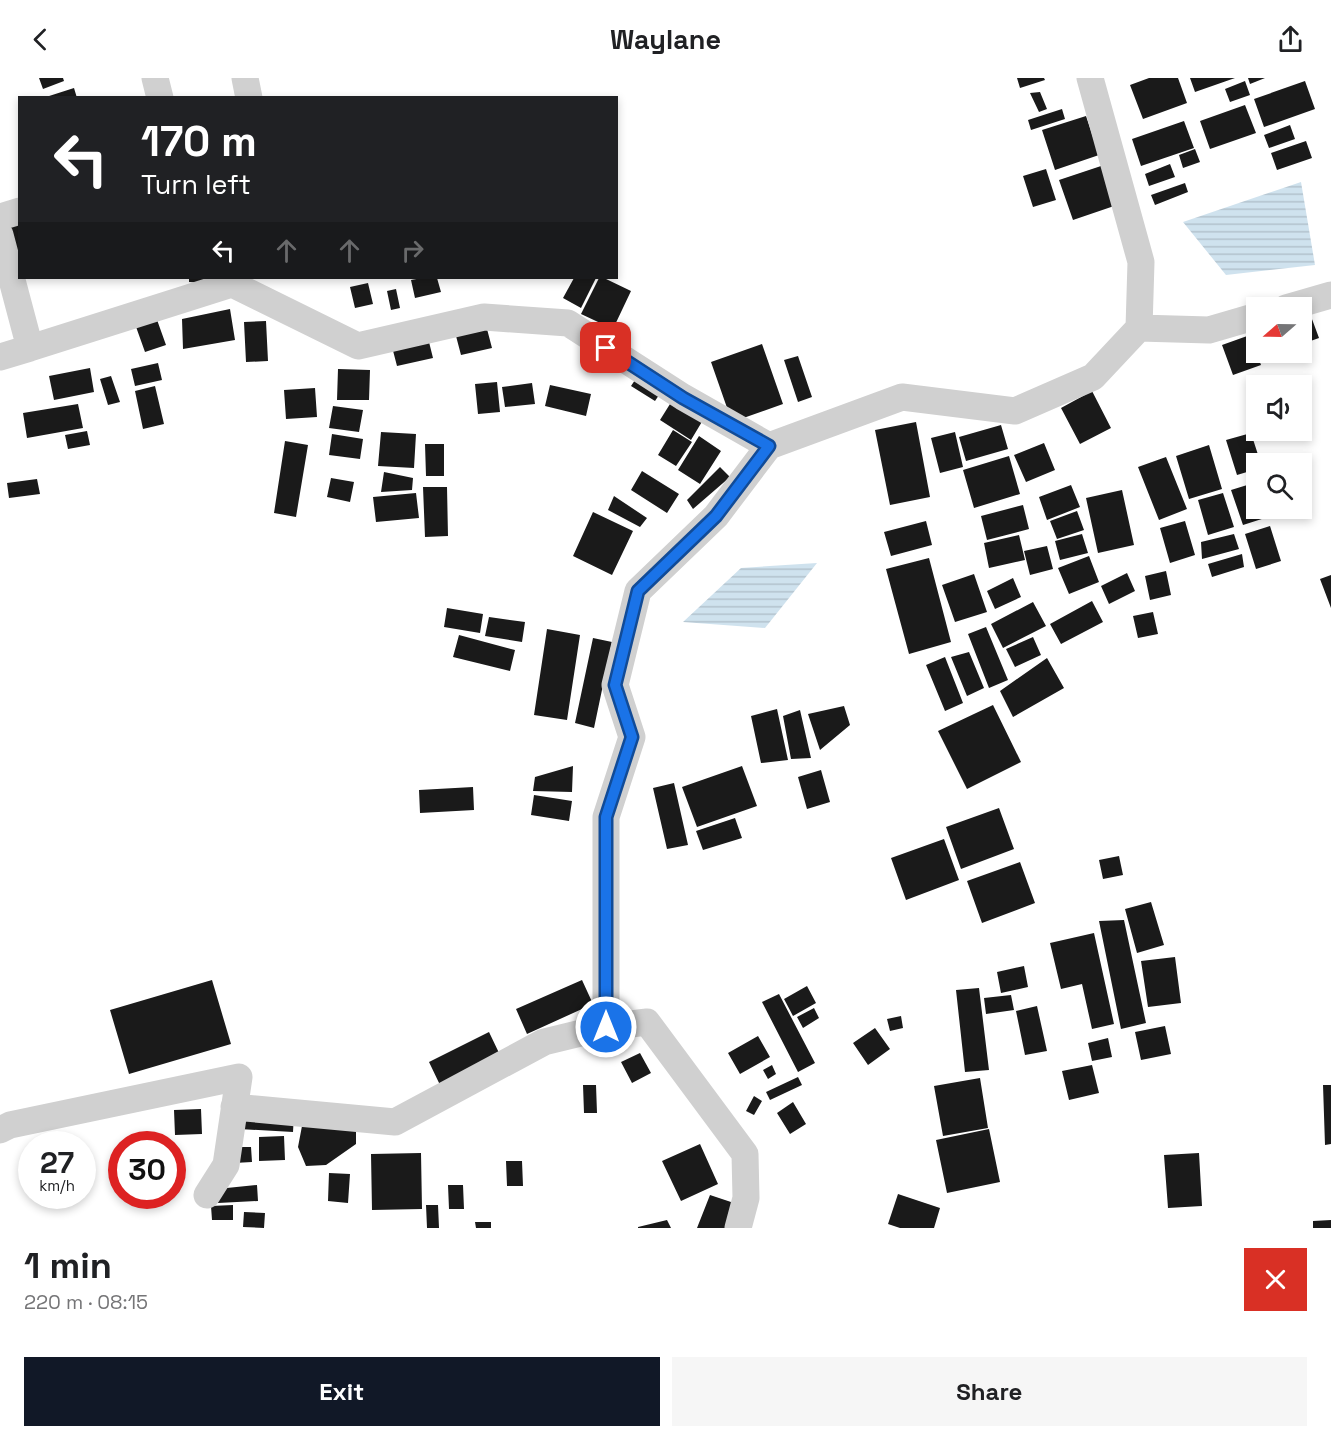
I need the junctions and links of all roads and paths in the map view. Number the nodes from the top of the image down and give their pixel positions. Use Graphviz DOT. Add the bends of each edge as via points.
graph roads {
  1 [pos="155,78"];
  2 [pos="245,78"];
  3 [pos="1090,78"];
  4 [pos="160,96"];
  5 [pos="249,96"];
  6 [pos="18,212"];
  7 [pos="0,217"];
  8 [pos="0,235"];
  9 [pos="232,281"];
  10 [pos="1331,295"];
  11 [pos="1312,300"];
  12 [pos="1246,319"];
  13 [pos="1139,328"];
  14 [pos="30,348"];
  15 [pos="0,357"];
  16 [pos="769,446"];
  17 [pos="606,1027"];
  18 [pos="234,1107"];
  19 [pos="0,1130"];
  20 [pos="207,1195"];
  21 [pos="738,1228"];
  1 -- 4 [label="street"];
  2 -- 5 [label="street"];
  3 -- 13 [label="street" via="1141,262"];
  6 -- 7 [label="street"];
  8 -- 14 [label="street"];
  9 -- 14 [label="street"];
  9 -- 16 [label="street" via="358,346 484,317 568,323 683,398"];
  10 -- 11 [label="street"];
  12 -- 13 [label="street" via="1209,330"];
  13 -- 16 [label="street" via="1093,377 1015,411 902,397"];
  14 -- 15 [label="street"];
  16 -- 17 [label="street" via="716,516 638,591 615,685 632,737 606,817"];
  17 -- 18 [label="street" via="544,1042 395,1122"];
  17 -- 21 [label="street" via="647,1022 745,1154 746,1198"];
  18 -- 19 [label="street" via="238,1077"];
  18 -- 20 [label="street" via="226,1165"];
}
